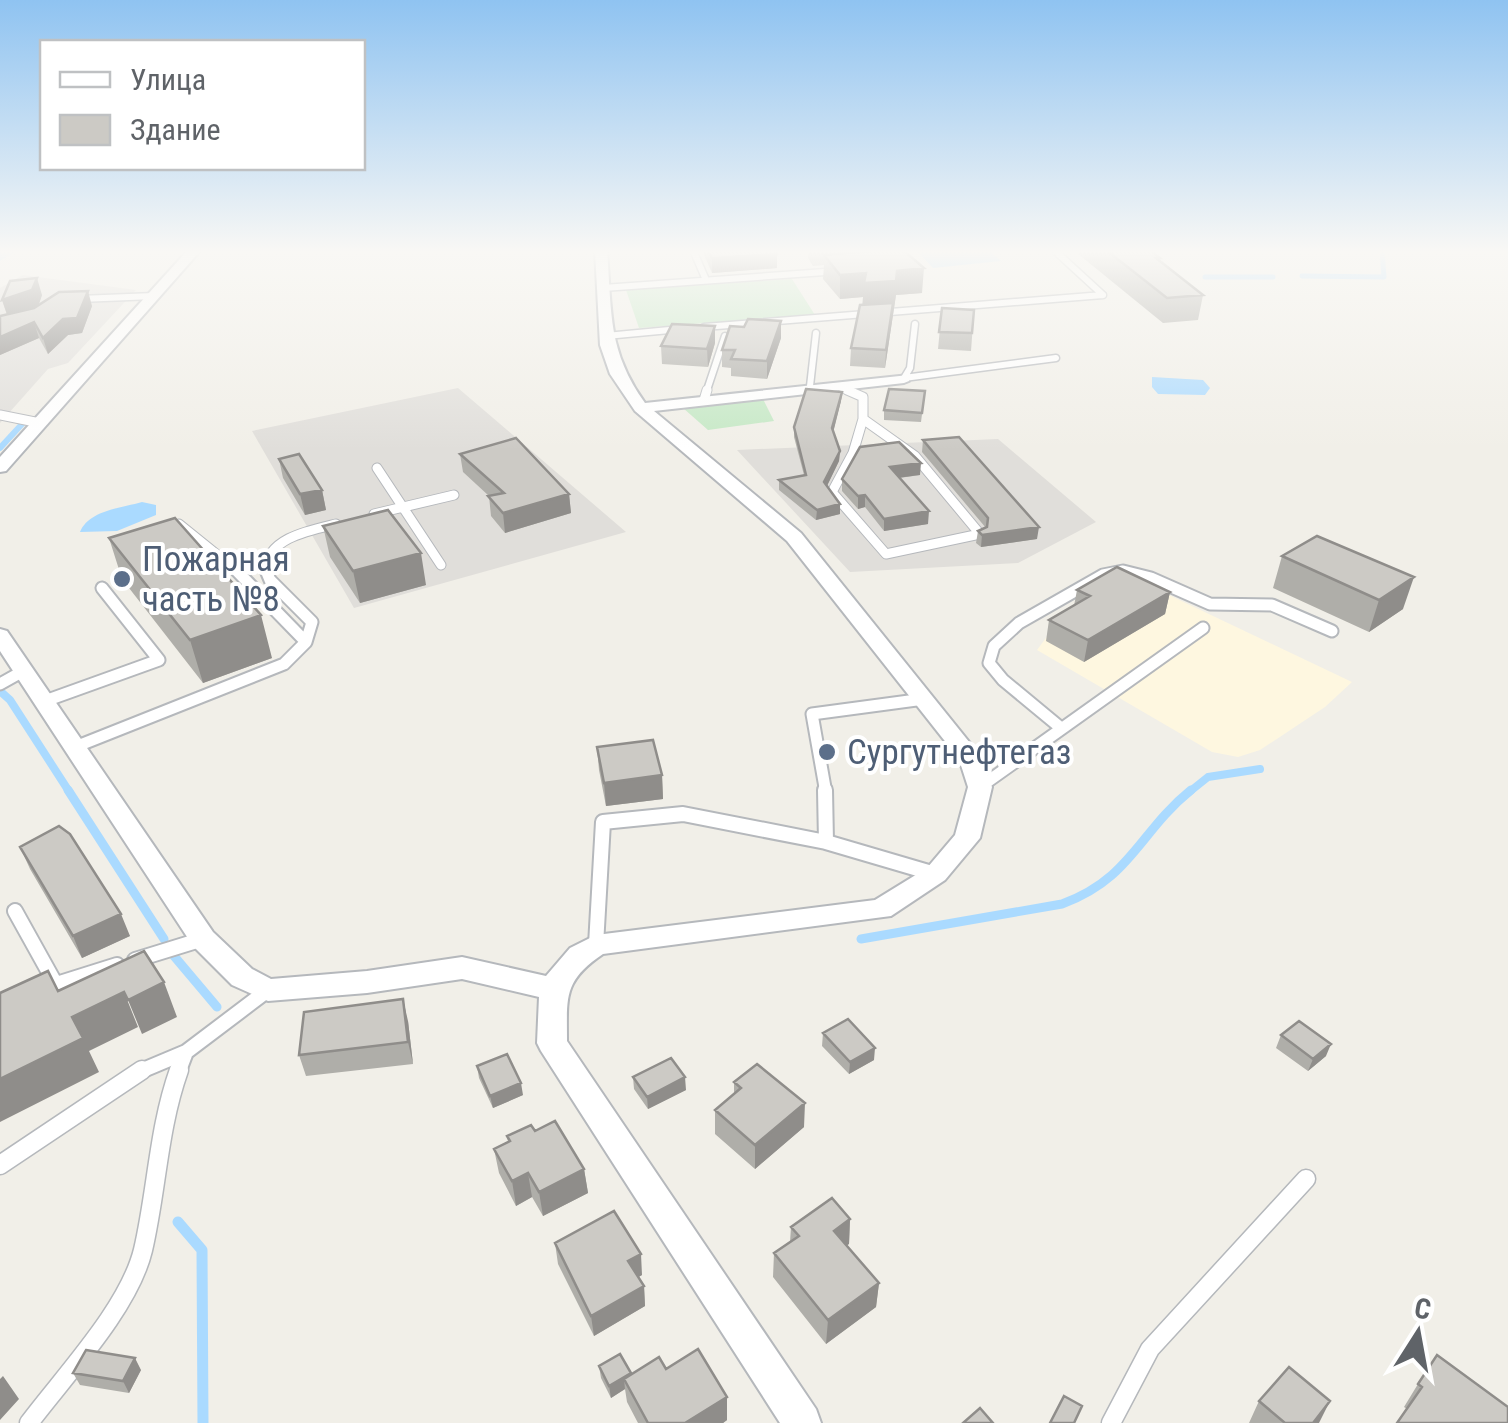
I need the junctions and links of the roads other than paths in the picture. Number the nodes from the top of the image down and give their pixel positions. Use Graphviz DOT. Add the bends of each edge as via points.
graph roads {
  1 [pos="136,316"];
  2 [pos="605,316"];
  3 [pos="844,316"];
  4 [pos="916,324"];
  5 [pos="816,333"];
  6 [pos="606,336"];
  7 [pos="724,336"];
  8 [pos="1056,358"];
  9 [pos="904,378"];
  10 [pos="830,385"];
  11 [pos="810,386"];
  12 [pos="704,400"];
  13 [pos="641,408"];
  14 [pos="0,415"];
  15 [pos="863,419"];
  16 [pos="40,423"];
  17 [pos="0,467"];
  18 [pos="377,468"];
  19 [pos="454,495"];
  20 [pos="403,507"];
  21 [pos="365,516"];
  22 [pos="346,521"];
  23 [pos="179,524"];
  24 [pos="441,565"];
  25 [pos="102,588"];
  26 [pos="1203,628"];
  27 [pos="1332,632"];
  28 [pos="0,635"];
  29 [pos="306,642"];
  30 [pos="25,670"];
  31 [pos="0,684"];
  32 [pos="924,699"];
  33 [pos="45,701"];
  34 [pos="1061,728"];
  35 [pos="75,747"];
  36 [pos="980,787"];
  37 [pos="826,842"];
  38 [pos="936,874"];
  39 [pos="15,911"];
  40 [pos="203,939"];
  41 [pos="596,945"];
  42 [pos="55,983"];
  43 [pos="553,989"];
  44 [pos="268,990"];
  45 [pos="27,996"];
  46 [pos="186,1052"];
  47 [pos="0,1165"];
  48 [pos="1306,1178"];
  49 [pos="29,1423"];
  50 [pos="802,1423"];
  51 [pos="1111,1423"];
  1 -- 16 [label="street"];
  2 -- 6 [label="street"];
  3 -- 6 [label="lane"];
  4 -- 9 [label="lane"];
  5 -- 11 [label="lane"];
  6 -- 13 [label="street" via="618,374"];
  7 -- 12 [label="lane"];
  8 -- 9 [label="lane"];
  9 -- 10 [label="street"];
  10 -- 11 [label="street"];
  10 -- 15 [label="lane" via="863,396"];
  11 -- 12 [label="street"];
  12 -- 13 [label="street"];
  13 -- 32 [label="street" via="794,537"];
  14 -- 16 [label="lane"];
  15 -- 15 [label="lane" via="832,492 886,554 980,534 915,456"];
  16 -- 17 [label="street"];
  18 -- 20 [label="lane"];
  19 -- 20 [label="lane"];
  20 -- 21 [label="lane"];
  20 -- 24 [label="lane"];
  22 -- 29 [label="lane" via="286,538 270,550 264,566 312,622"];
  23 -- 29 [label="lane" via="224,555"];
  25 -- 33 [label="lane" via="159,660"];
  26 -- 34 [label="lane"];
  27 -- 34 [label="lane" via="1272,605 1210,604 1151,578 1123,571 1102,575 1019,623 994,646 990,664 1003,680"];
  28 -- 30 [label="street"];
  29 -- 35 [label="lane" via="284,664"];
  30 -- 31 [label="lane"];
  30 -- 33 [label="street"];
  32 -- 36 [label="street" via="970,758"];
  32 -- 37 [label="lane" via="812,714 827,801"];
  33 -- 35 [label="street"];
  34 -- 36 [label="lane"];
  35 -- 40 [label="street"];
  36 -- 38 [label="street" via="967,838"];
  37 -- 38 [label="lane"];
  37 -- 41 [label="lane" via="683,814 604,822"];
  38 -- 41 [label="street" via="881,908"];
  39 -- 42 [label="lane"];
  40 -- 42 [label="lane"];
  40 -- 44 [label="street" via="242,978"];
  41 -- 43 [label="street" via="566,963"];
  42 -- 45 [label="lane"];
  43 -- 44 [label="street" via="462,968"];
  43 -- 50 [label="street" via="552,1043"];
  44 -- 46 [label="lane"];
  46 -- 47 [label="lane" via="133,1074"];
  46 -- 49 [label="lane" via="165,1109 142,1254 116,1306"];
  48 -- 51 [label="lane" via="1150,1350"];
}
